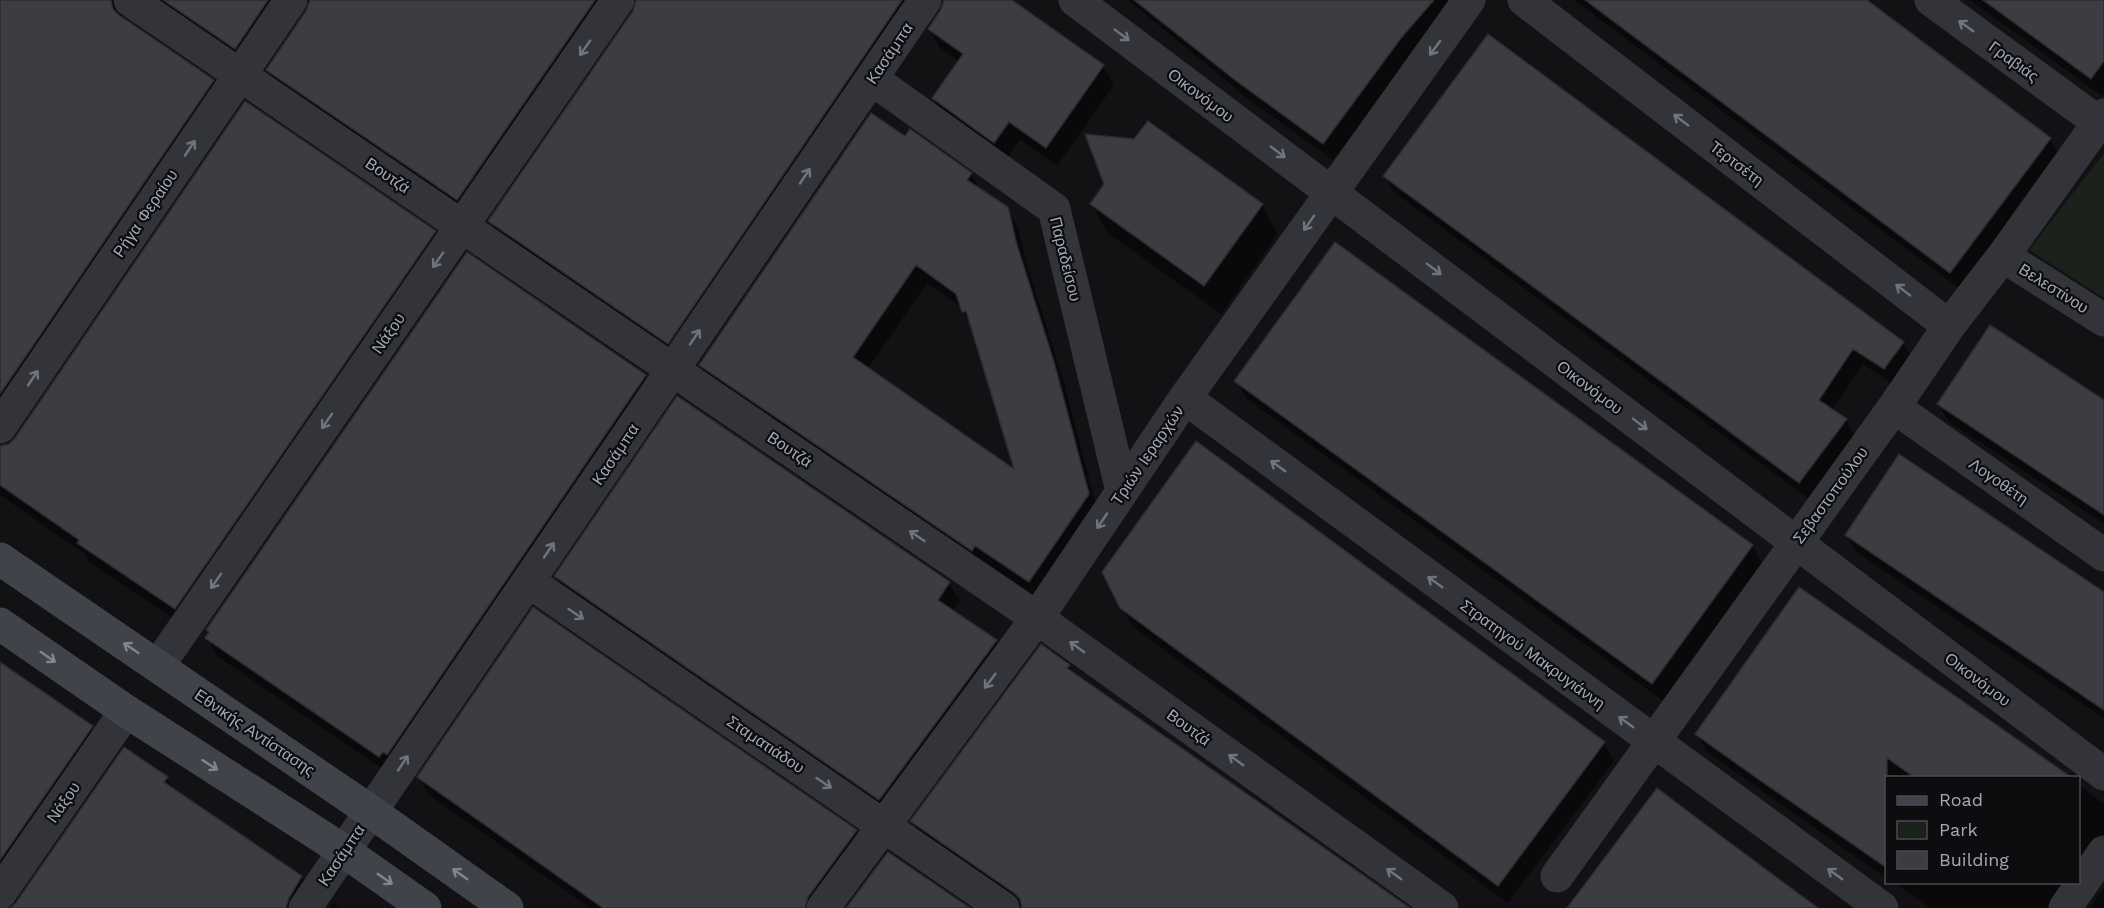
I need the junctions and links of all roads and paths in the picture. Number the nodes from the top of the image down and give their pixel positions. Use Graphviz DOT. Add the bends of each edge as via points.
graph roads {
  1 [pos="130,0"];
  2 [pos="291,0"];
  3 [pos="618,0"];
  4 [pos="925,0"];
  5 [pos="1075,0"];
  6 [pos="1469,0"];
  7 [pos="1524,0"];
  8 [pos="1931,0"];
  9 [pos="240,75"];
  10 [pos="872,78"];
  11 [pos="2101,118"];
  12 [pos="1331,192"];
  13 [pos="463,225"];
  14 [pos="2003,256"];
  15 [pos="2104,320"];
  16 [pos="1949,326"];
  17 [pos="673,369"];
  18 [pos="1185,398"];
  19 [pos="1894,407"];
  20 [pos="0,427"];
  21 [pos="1122,491"];
  22 [pos="1796,542"];
  23 [pos="2104,555"];
  24 [pos="0,560"];
  25 [pos="528,581"];
  26 [pos="1037,618"];
  27 [pos="0,624"];
  28 [pos="158,666"];
  29 [pos="126,711"];
  30 [pos="1653,742"];
  31 [pos="2104,774"];
  32 [pos="370,811"];
  33 [pos="883,824"];
  34 [pos="344,851"];
  35 [pos="2104,852"];
  36 [pos="1557,876"];
  37 [pos="0,893"];
  38 [pos="305,908"];
  39 [pos="425,908"];
  40 [pos="507,908"];
  41 [pos="823,908"];
  42 [pos="1003,908"];
  43 [pos="1442,908"];
  44 [pos="1882,908"];
  45 [pos="2065,908"];
  1 -- 9 [label="street, Βουτζά"];
  2 -- 9 [label="street, Ρήγα Φεραίου"];
  3 -- 13 [label="street, Νάξου, one-way"];
  4 -- 10 [label="street, Κασάμπα"];
  5 -- 12 [label="street, Οικονόμου, one-way"];
  6 -- 12 [label="street, Τριών Ιεραρχών, one-way"];
  16 -- 7 [label="street, Τερτσέτη, one-way"];
  11 -- 8 [label="street, Γραβιάς, one-way"];
  9 -- 13 [label="street, Βουτζά"];
  20 -- 9 [label="street, Ρήγα Φεραίου, one-way"];
  17 -- 10 [label="street, Κασάμπα, one-way"];
  10 -- 21 [label="street, Παραδείσου" via="1054,209"];
  11 -- 14 [label="street, Σεβαστοπούλου"];
  12 -- 18 [label="street, Τριών Ιεραρχών, one-way"];
  12 -- 22 [label="street, Οικονόμου, one-way"];
  13 -- 17 [label="street, Βουτζά"];
  13 -- 28 [label="street, Νάξου, one-way"];
  14 -- 15 [label="street, Βελεστίνου"];
  14 -- 16 [label="street, Σεβαστοπούλου"];
  16 -- 19 [label="street, Σεβαστοπούλου"];
  25 -- 17 [label="street, Κασάμπα, one-way"];
  26 -- 17 [label="street, Βουτζά, one-way"];
  18 -- 21 [label="street, Τριών Ιεραρχών"];
  30 -- 18 [label="street, Στρατηγού Μακρυγιάννη, one-way"];
  19 -- 22 [label="street, Σεβαστοπούλου"];
  19 -- 23 [label="street, Λογοθέτη"];
  21 -- 26 [label="street, Τριών Ιεραρχών, one-way"];
  22 -- 30 [label="street, Σεβαστοπούλου"];
  22 -- 31 [label="street, Οικονόμου"];
  28 -- 24 [label="main road, Εθνικής Αντίστασης, one-way"];
  32 -- 25 [label="street, Κασάμπα, one-way"];
  25 -- 33 [label="street, Σταματιάδου, one-way"];
  26 -- 33 [label="street, Τριών Ιεραρχών, one-way"];
  43 -- 26 [label="street, Βουτζά, one-way"];
  27 -- 29 [label="main road, one-way"];
  28 -- 32 [label="main road, Εθνικής Αντίστασης"];
  29 -- 34 [label="main road, one-way"];
  29 -- 37 [label="street, Νάξου"];
  30 -- 36 [label="street, Σεβαστοπούλου"];
  44 -- 30 [label="street, Στρατηγού Μακρυγιάννη, one-way"];
  32 -- 34 [label="street, Κασάμπα"];
  40 -- 32 [label="main road, Εθνικής Αντίστασης, one-way"];
  33 -- 41 [label="street, Τριών Ιεραρχών"];
  33 -- 42 [label="street, Σταματιάδου"];
  34 -- 38 [label="street, Κασάμπα"];
  34 -- 39 [label="main road, one-way"];
  35 -- 45 [label="street"];
}
